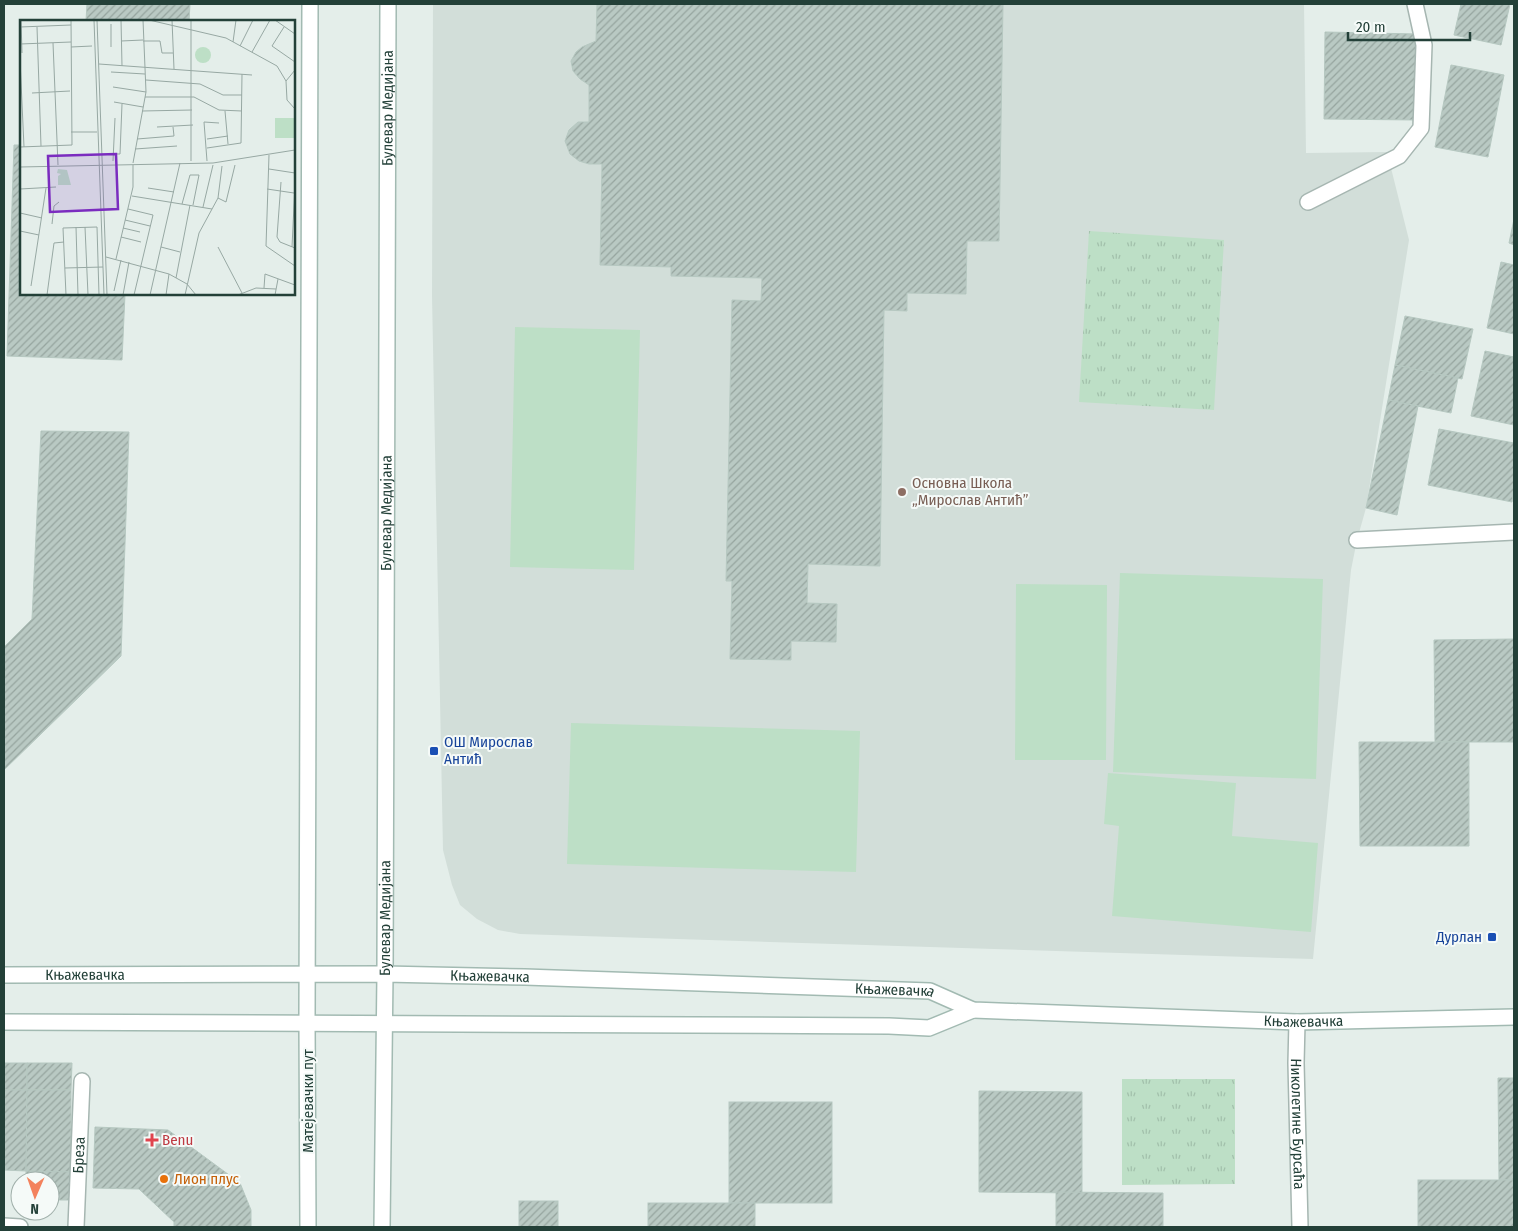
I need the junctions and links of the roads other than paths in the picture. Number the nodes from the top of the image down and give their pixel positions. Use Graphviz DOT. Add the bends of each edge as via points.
graph roads {
  1 [pos="310,4"];
  2 [pos="388,4"];
  3 [pos="1415,4"];
  4 [pos="1308,202"];
  5 [pos="1514,532"];
  6 [pos="1357,540"];
  7 [pos="4,974"];
  8 [pos="308,974"];
  9 [pos="385,974"];
  10 [pos="973,1010"];
  11 [pos="1514,1017"];
  12 [pos="4,1022"];
  13 [pos="307,1022"];
  14 [pos="1298,1022"];
  15 [pos="384,1023"];
  16 [pos="82,1081"];
  17 [pos="4,1226"];
  18 [pos="20,1227"];
  19 [pos="76,1227"];
  20 [pos="308,1227"];
  21 [pos="382,1227"];
  22 [pos="1300,1227"];
  1 -- 8 [label="main road"];
  2 -- 9 [label="main road, Булевар Медијана"];
  3 -- 4 [label="main road" via="1424,45 1421,128 1399,156"];
  5 -- 6 [label="main road"];
  7 -- 8 [label="main road, Књажевачка"];
  8 -- 9 [label="main road, Књажевачка"];
  8 -- 13 [label="main road, Матејевачки пут"];
  9 -- 10 [label="main road, Књажевачка" via="930,991"];
  9 -- 15 [label="main road, Булевар Медијана"];
  10 -- 14 [label="main road, Књажевачка"];
  10 -- 15 [label="main road, Књажевачка" via="929,1028"];
  11 -- 14 [label="main road, Књажевачка"];
  12 -- 13 [label="main road, Књажевачка"];
  13 -- 15 [label="main road, Књажевачка"];
  13 -- 20 [label="main road, Матејевачки пут"];
  14 -- 22 [label="main road, Николетине Бурсаћа"];
  15 -- 21 [label="main road"];
  16 -- 19 [label="main road, Бреза"];
  17 -- 18 [label="main road"];
}
